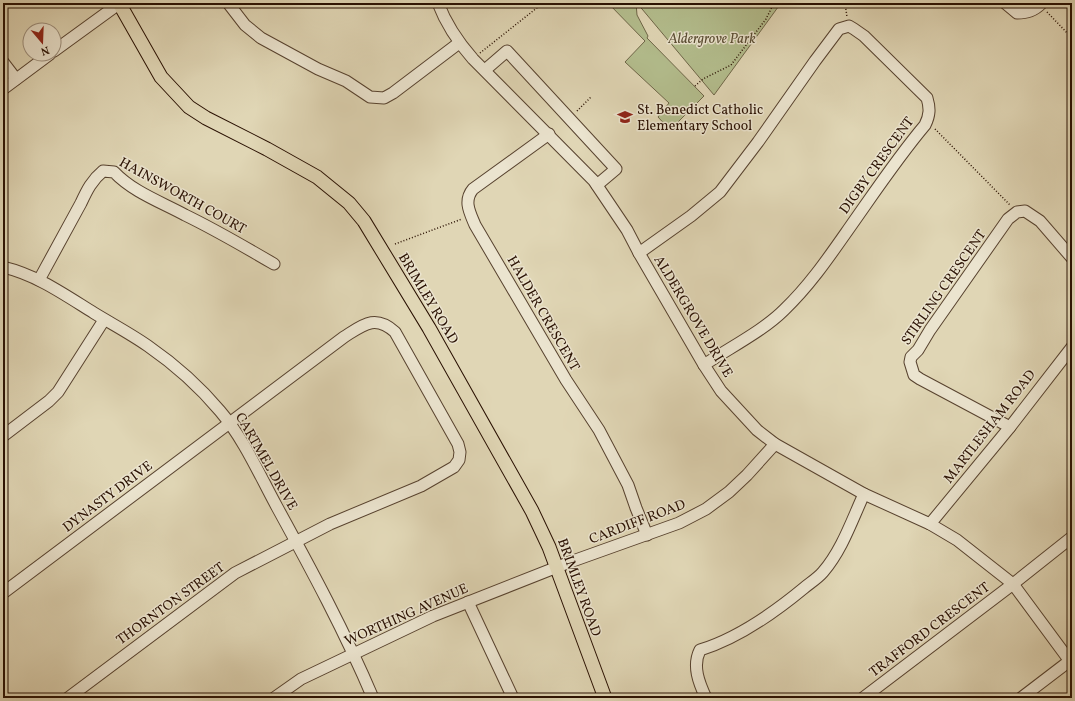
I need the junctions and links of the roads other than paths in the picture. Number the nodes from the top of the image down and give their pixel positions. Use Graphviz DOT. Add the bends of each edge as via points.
graph roads {
  1 [pos="119,3"];
  2 [pos="228,3"];
  3 [pos="438,3"];
  4 [pos="1005,3"];
  5 [pos="1041,4"];
  6 [pos="459,43"];
  7 [pos="62,45"];
  8 [pos="3,62"];
  9 [pos="39,62"];
  10 [pos="485,70"];
  11 [pos="16,79"];
  12 [pos="3,89"];
  13 [pos="549,134"];
  14 [pos="598,185"];
  15 [pos="639,253"];
  16 [pos="1072,258"];
  17 [pos="274,264"];
  18 [pos="3,267"];
  19 [pos="39,280"];
  20 [pos="104,320"];
  21 [pos="1072,347"];
  22 [pos="704,364"];
  23 [pos="229,423"];
  24 [pos="1010,427"];
  25 [pos="3,436"];
  26 [pos="775,444"];
  27 [pos="864,494"];
  28 [pos="930,524"];
  29 [pos="647,535"];
  30 [pos="1072,537"];
  31 [pos="296,542"];
  32 [pos="556,567"];
  33 [pos="1013,584"];
  34 [pos="3,593"];
  35 [pos="468,602"];
  36 [pos="354,654"];
  37 [pos="1071,661"];
  38 [pos="68,698"];
  39 [pos="274,698"];
  40 [pos="373,698"];
  41 [pos="513,698"];
  42 [pos="605,698"];
  43 [pos="706,698"];
  44 [pos="863,698"];
  45 [pos="1020,698"];
  1 -- 7 [label="street"];
  1 -- 32 [label="main road, BRIMLEY ROAD" via="161,77 189,107 317,177 349,203 364,221 429,328 532,511"];
  2 -- 6 [label="street" via="245,25 261,38 346,81 370,98 384,98 393,93"];
  3 -- 6 [label="street, ALDERGROVE DRIVE"];
  4 -- 5 [label="street" via="1017,13 1027,13"];
  6 -- 10 [label="street, ALDERGROVE DRIVE"];
  8 -- 11 [label="street"];
  9 -- 11 [label="street"];
  10 -- 13 [label="street, ALDERGROVE DRIVE"];
  10 -- 14 [label="street" via="507,51 616,169"];
  11 -- 12 [label="street"];
  13 -- 14 [label="street, ALDERGROVE DRIVE"];
  13 -- 29 [label="street, HALDER CRESCENT" via="473,189 466,203 475,225 562,373 599,430 628,485"];
  14 -- 15 [label="street, ALDERGROVE DRIVE"];
  15 -- 22 [label="street, ALDERGROVE DRIVE"];
  15 -- 22 [label="street, DIGBY CRESCENT" via="720,192 839,29 849,26 864,36 927,98 930,108 927,121 802,292 783,312 763,327"];
  16 -- 24 [label="street, STIRLING CRESCENT" via="1040,222 1026,211 1017,212 1008,220 911,357 914,374 920,379"];
  17 -- 19 [label="street, HAINSWORTH COURT" via="136,189 114,172 103,171 87,190"];
  18 -- 19 [label="street, CARTMEL DRIVE"];
  19 -- 20 [label="street, CARTMEL DRIVE"];
  20 -- 23 [label="street, CARTMEL DRIVE" via="167,360 203,392"];
  20 -- 25 [label="street" via="58,392"];
  21 -- 24 [label="street, MARTLESHAM ROAD"];
  22 -- 26 [label="street, ALDERGROVE DRIVE" via="721,391 757,430"];
  23 -- 31 [label="street, CARTMEL DRIVE" via="240,438"];
  23 -- 31 [label="street, DYNASTY DRIVE" via="344,337 366,324 376,322 387,325 395,332 458,444 458,460 454,467 421,486"];
  23 -- 34 [label="street, DYNASTY DRIVE"];
  24 -- 28 [label="street, MARTLESHAM ROAD"];
  26 -- 27 [label="street, ALDERGROVE DRIVE"];
  26 -- 29 [label="street, CARDIFF ROAD" via="729,492 706,509"];
  27 -- 28 [label="street, ALDERGROVE DRIVE"];
  27 -- 43 [label="street" via="839,549 822,573 784,604 743,630 700,650 696,657 696,667"];
  28 -- 33 [label="street, ALDERGROVE DRIVE" via="956,540"];
  29 -- 32 [label="street, CARDIFF ROAD"];
  30 -- 33 [label="street"];
  31 -- 36 [label="street, CARTMEL DRIVE"];
  31 -- 38 [label="street, THORNTON STREET" via="235,573"];
  32 -- 35 [label="street, WORTHING AVENUE"];
  32 -- 42 [label="main road, BRIMLEY ROAD"];
  33 -- 37 [label="street, ALDERGROVE DRIVE"];
  33 -- 44 [label="street, TRAFFORD CRESCENT"];
  35 -- 36 [label="street, WORTHING AVENUE"];
  35 -- 41 [label="street"];
  36 -- 39 [label="street, WORTHING AVENUE" via="300,679"];
  36 -- 40 [label="street, CARTMEL DRIVE"];
  37 -- 45 [label="street"];
}
